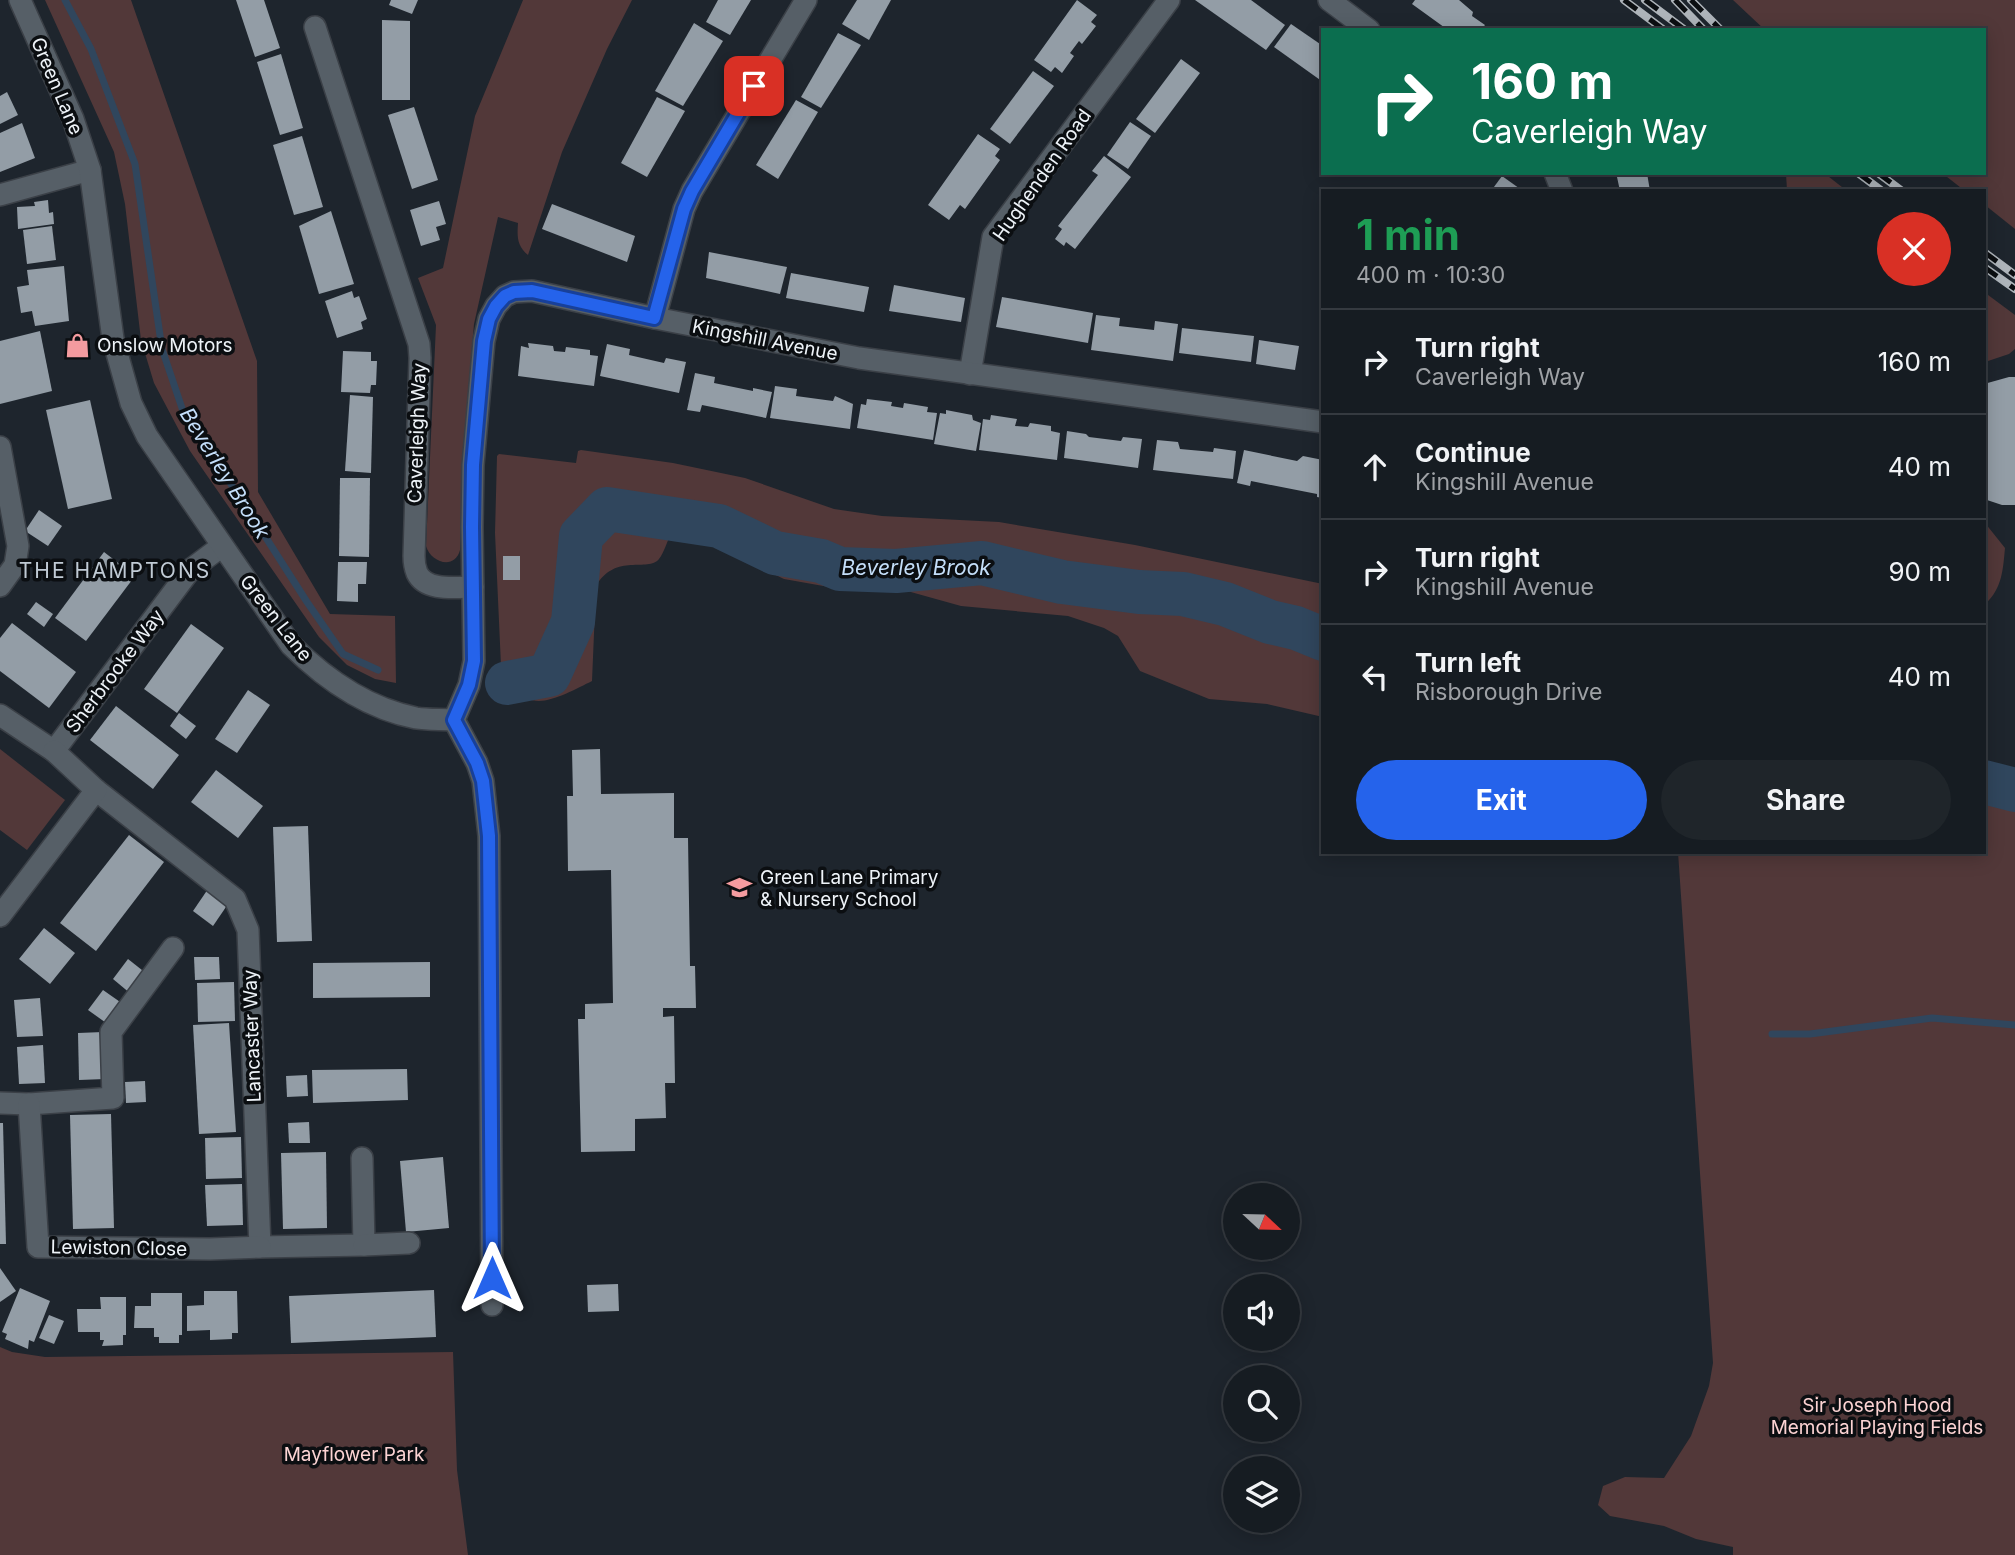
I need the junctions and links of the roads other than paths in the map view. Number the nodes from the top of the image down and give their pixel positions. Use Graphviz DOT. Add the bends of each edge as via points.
graph roads {
  1 [pos="20,0"];
  2 [pos="806,0"];
  3 [pos="1169,0"];
  4 [pos="1329,0"];
  5 [pos="315,27"];
  6 [pos="1366,28"];
  7 [pos="90,170"];
  8 [pos="0,195"];
  9 [pos="654,318"];
  10 [pos="970,374"];
  11 [pos="1321,422"];
  12 [pos="0,447"];
  13 [pos="222,546"];
  14 [pos="0,586"];
  15 [pos="473,587"];
  16 [pos="0,715"];
  17 [pos="454,720"];
  18 [pos="54,751"];
  19 [pos="96,790"];
  20 [pos="0,916"];
  21 [pos="173,948"];
  22 [pos="0,1103"];
  23 [pos="29,1104"];
  24 [pos="362,1157"];
  25 [pos="409,1243"];
  26 [pos="364,1245"];
  27 [pos="260,1247"];
  28 [pos="492,1305"];
  1 -- 7 [label="street, Green Lane" via="73,119"];
  2 -- 9 [label="street" via="692,191"];
  3 -- 10 [label="street, Hughenden Road" via="993,237"];
  4 -- 6 [label="street"];
  5 -- 15 [label="street, Caverleigh Way" via="419,344 416,572 432,585"];
  7 -- 8 [label="street"];
  7 -- 13 [label="street, Green Lane" via="113,339 131,403"];
  9 -- 10 [label="street, Kingshill Avenue" via="859,358"];
  9 -- 15 [label="street, Kingshill Avenue" via="532,291 514,292 496,306 489,319 479,379 473,465"];
  10 -- 11 [label="street, Kingshill Avenue"];
  12 -- 14 [label="street" via="18,547 15,565"];
  13 -- 17 [label="street, Green Lane" via="291,645 343,689 409,716"];
  13 -- 18 [label="street, Sherbrooke Way" via="190,570"];
  15 -- 17 [label="street" via="474,661"];
  16 -- 18 [label="street, Sherbrooke Way"];
  17 -- 28 [label="street" via="483,781 489,836"];
  18 -- 19 [label="street"];
  19 -- 20 [label="street"];
  19 -- 27 [label="street, Lancaster Way" via="235,899 248,930"];
  21 -- 23 [label="street" via="111,1032 113,1098"];
  22 -- 23 [label="street"];
  23 -- 27 [label="street, Lewiston Close" via="38,1247"];
  24 -- 26 [label="street"];
  25 -- 26 [label="street"];
  26 -- 27 [label="street"];
}
